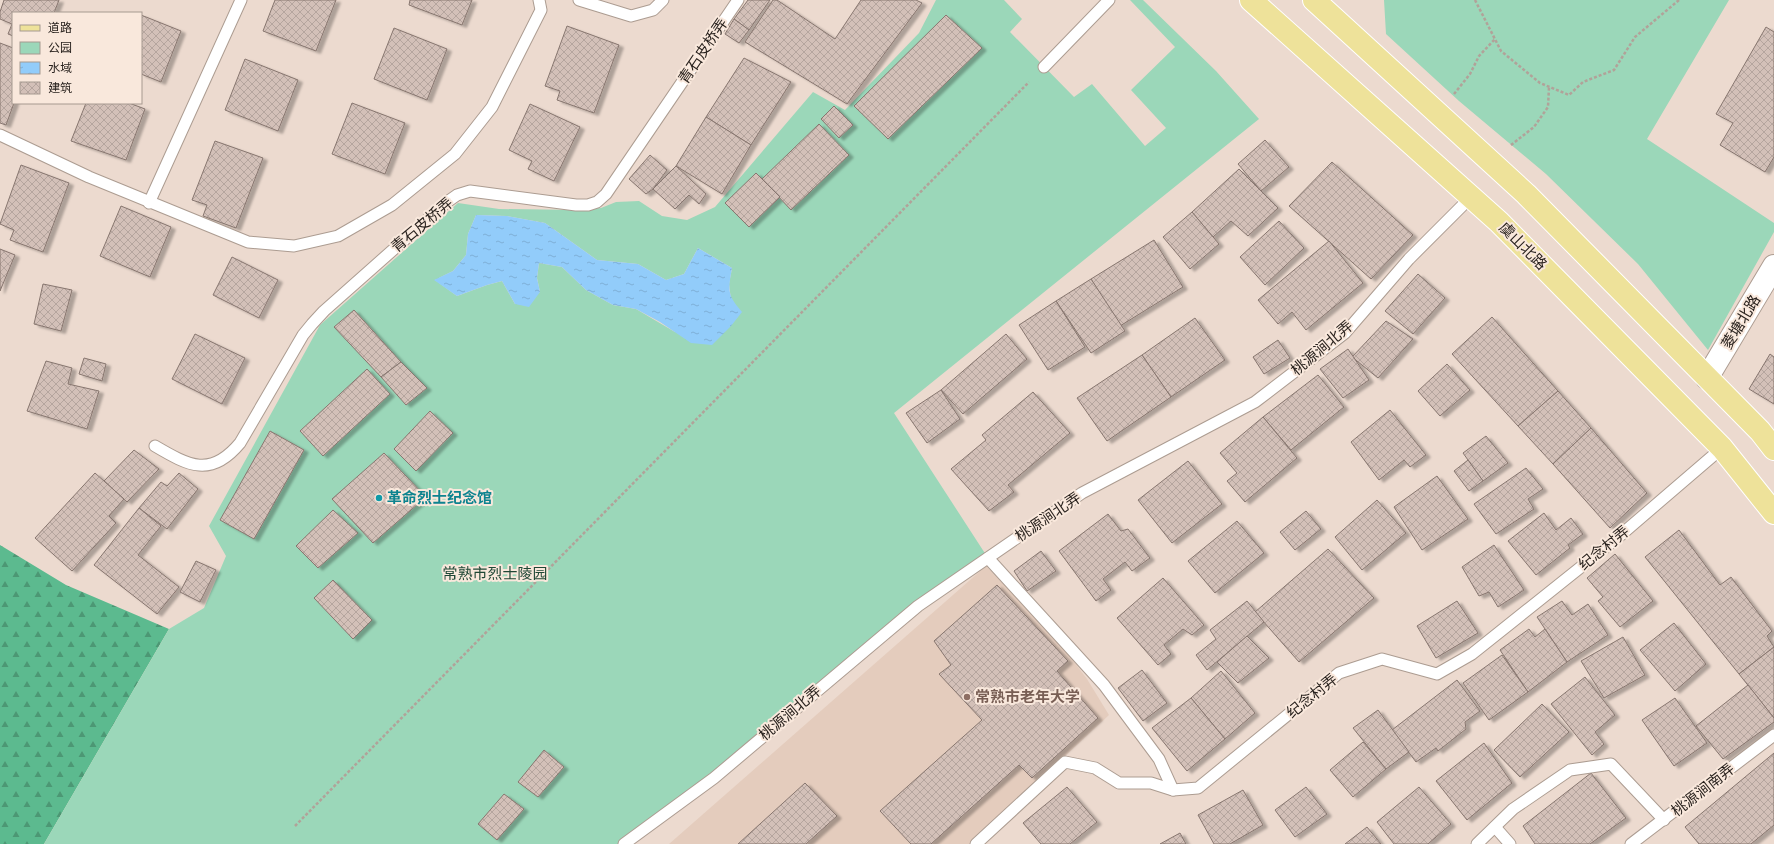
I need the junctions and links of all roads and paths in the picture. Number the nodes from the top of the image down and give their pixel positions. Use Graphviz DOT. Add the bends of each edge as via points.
graph roads {
  1 [pos="241,0"];
  2 [pos="540,0"];
  3 [pos="579,0"];
  4 [pos="663,0"];
  5 [pos="738,0"];
  6 [pos="1109,0"];
  7 [pos="1251,0"];
  8 [pos="1314,0"];
  9 [pos="1475,0"];
  10 [pos="1678,0"];
  11 [pos="1495,39"];
  12 [pos="1044,67"];
  13 [pos="1549,87"];
  14 [pos="1436,112"];
  15 [pos="0,135"];
  16 [pos="1491,162"];
  17 [pos="1471,197"];
  18 [pos="149,203"];
  19 [pos="1774,266"];
  20 [pos="1707,378"];
  21 [pos="154,446"];
  22 [pos="1722,448"];
  23 [pos="1774,450"];
  24 [pos="1774,513"];
  25 [pos="988,558"];
  26 [pos="1774,735"];
  27 [pos="1173,790"];
  28 [pos="1664,820"];
  29 [pos="295,826"];
  30 [pos="1495,827"];
  31 [pos="624,844"];
  32 [pos="976,844"];
  33 [pos="1477,844"];
  34 [pos="1510,844"];
  35 [pos="1631,844"];
  1 -- 18 [label="lane"];
  2 -- 18 [label="lane" via="541,10 492,107 455,154 392,205 338,236 294,246 248,242"];
  3 -- 4 [label="lane" via="631,16 653,10"];
  5 -- 21 [label="lane, 青石皮桥弄" via="606,194 596,202 588,205 571,205 470,191 457,195 324,310 303,336 240,443 229,456 205,466 191,464"];
  6 -- 12 [label="lane"];
  7 -- 17 [label="main road, 虞山北路"];
  8 -- 14 [label="main road"];
  9 -- 11 [label="path"];
  10 -- 13 [label="path" via="1634,37 1614,70 1583,82 1568,95"];
  11 -- 13 [label="path" via="1501,51 1540,83"];
  11 -- 14 [label="path" via="1479,56 1470,74"];
  12 -- 29 [label="path"];
  13 -- 16 [label="path" via="1548,107 1534,127"];
  14 -- 16 [label="main road"];
  15 -- 18 [label="lane"];
  16 -- 20 [label="main road" via="1526,194"];
  17 -- 22 [label="main road, 虞山北路" via="1505,228"];
  17 -- 25 [label="lane, 桃源涧北弄" via="1409,259 1345,333 1255,402 1082,493"];
  19 -- 20 [label="street, 菱塘北路"];
  20 -- 23 [label="main road" via="1760,431"];
  22 -- 24 [label="main road, 虞山北路"];
  22 -- 27 [label="lane, 纪念村弄" via="1616,539 1472,654 1437,674 1382,659 1339,673 1198,788"];
  25 -- 27 [label="lane" via="1104,685 1159,759"];
  25 -- 31 [label="lane, 桃源涧北弄" via="918,606 714,778"];
  26 -- 28 [label="lane, 桃源涧南弄"];
  27 -- 32 [label="lane, 纪念村弄" via="1151,783 1119,783 1095,768 1065,762"];
  28 -- 30 [label="lane" via="1611,764 1570,770 1514,809"];
  28 -- 35 [label="lane, 桃源涧南弄"];
  30 -- 33 [label="lane"];
  30 -- 34 [label="lane"];
}
